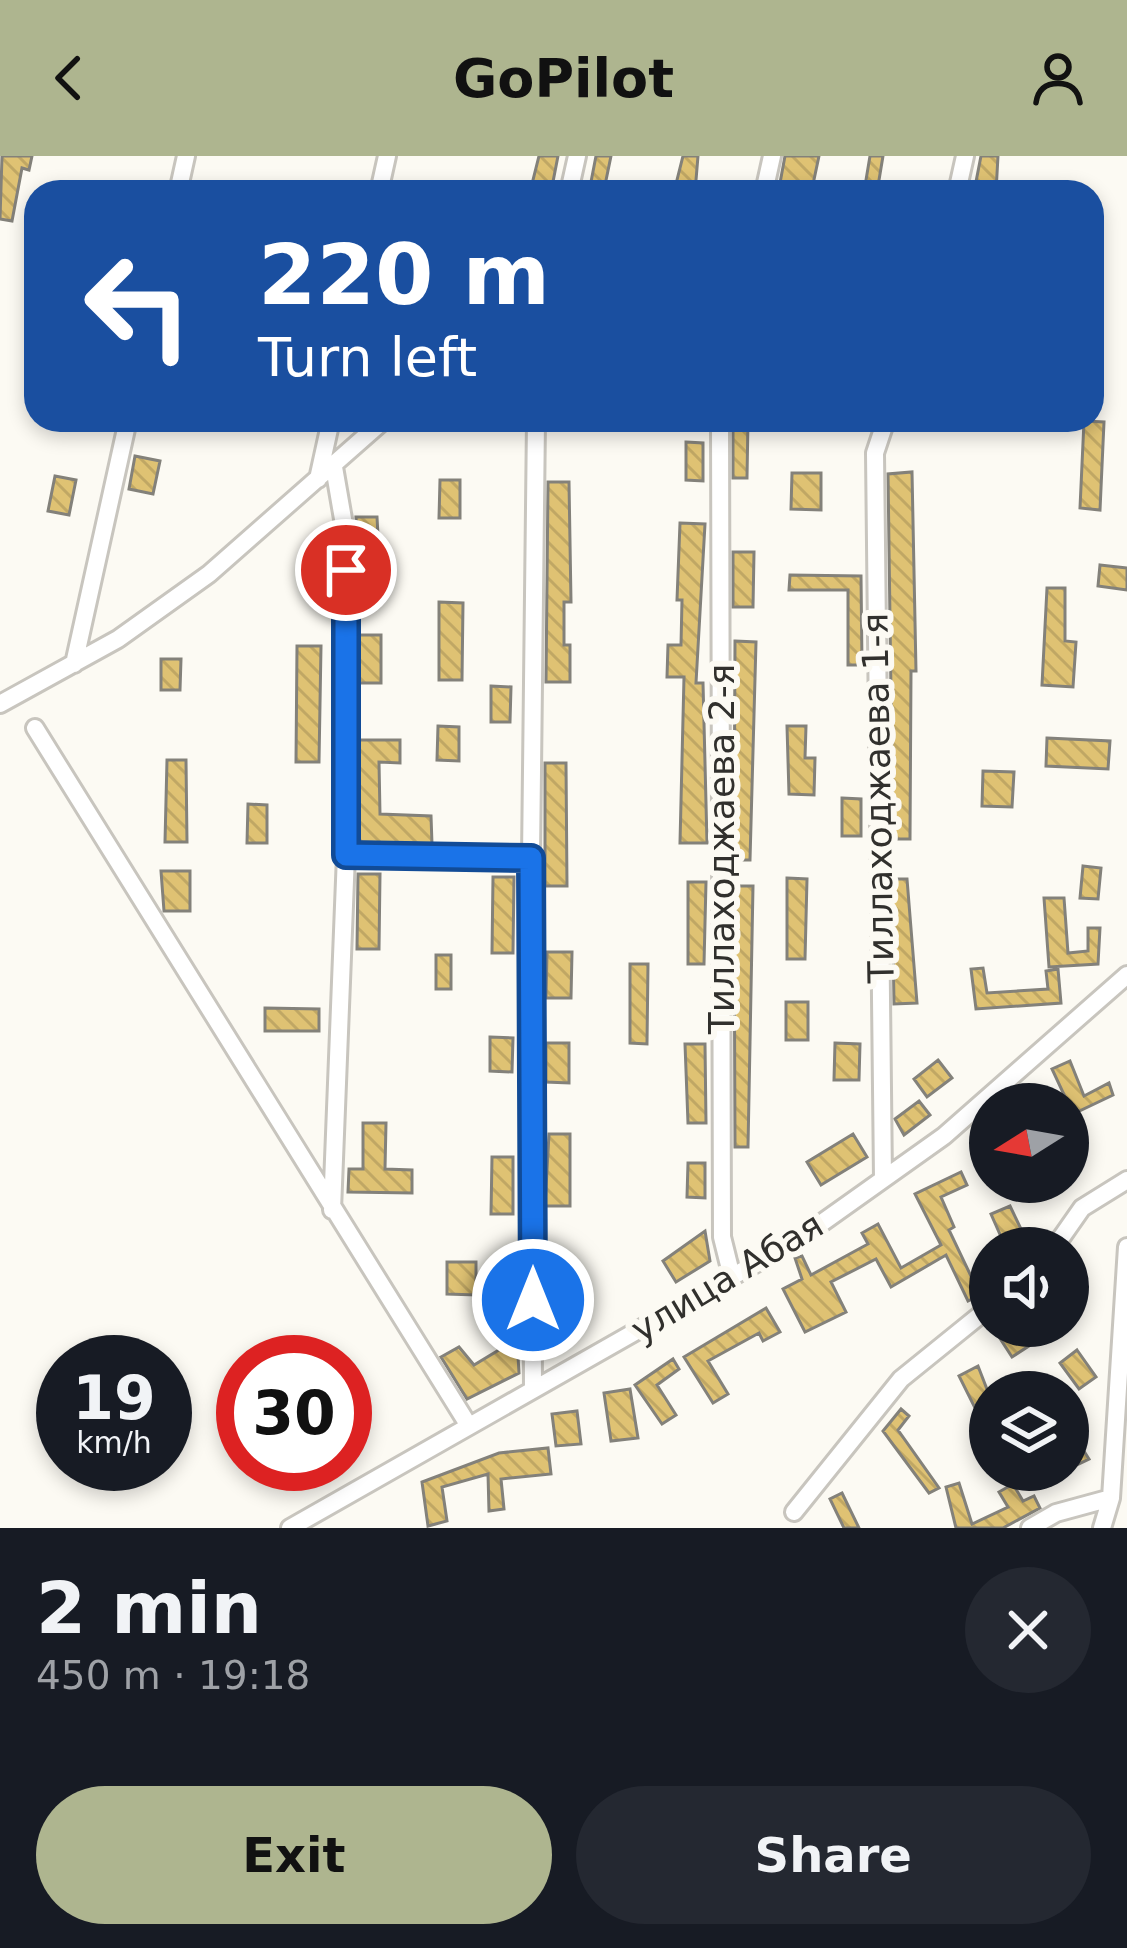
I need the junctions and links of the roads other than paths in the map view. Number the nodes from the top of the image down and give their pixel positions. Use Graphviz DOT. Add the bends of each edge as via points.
graph roads {
  1 [pos="125,432"];
  2 [pos="328,432"];
  3 [pos="371,432"];
  4 [pos="536,432"];
  5 [pos="720,432"];
  6 [pos="882,432"];
  7 [pos="334,467"];
  8 [pos="318,480"];
  9 [pos="74,664"];
  10 [pos="0,704"];
  11 [pos="35,728"];
  12 [pos="346,855"];
  13 [pos="531,858"];
  14 [pos="1127,975"];
  15 [pos="883,1179"];
  16 [pos="1127,1180"];
  17 [pos="332,1211"];
  18 [pos="1069,1227"];
  19 [pos="1127,1246"];
  20 [pos="732,1276"];
  21 [pos="969,1324"];
  22 [pos="533,1389"];
  23 [pos="469,1426"];
  24 [pos="1111,1498"];
  25 [pos="794,1512"];
  26 [pos="290,1528"];
  27 [pos="1030,1528"];
  28 [pos="1102,1528"];
  1 -- 9 [label="street"];
  2 -- 8 [label="street"];
  3 -- 7 [label="street"];
  4 -- 13 [label="street"];
  5 -- 20 [label="street, Тиллаходжаева 2-я" via="722,1237"];
  6 -- 15 [label="street, Тиллаходжаева 1-я" via="875,453"];
  7 -- 8 [label="street"];
  7 -- 12 [label="street" via="347,542"];
  8 -- 9 [label="street" via="209,574"];
  9 -- 10 [label="street"];
  11 -- 17 [label="street"];
  12 -- 13 [label="street"];
  12 -- 17 [label="street"];
  13 -- 22 [label="street"];
  14 -- 15 [label="street, улица Абая" via="944,1136"];
  15 -- 20 [label="street, улица Абая"];
  16 -- 18 [label="street" via="1082,1208"];
  17 -- 23 [label="street"];
  19 -- 24 [label="street"];
  20 -- 22 [label="street, улица Абая"];
  21 -- 25 [label="street" via="901,1379"];
  22 -- 23 [label="street, улица Абая"];
  23 -- 26 [label="street, улица Абая"];
  24 -- 27 [label="street"];
  24 -- 28 [label="street"];
}
